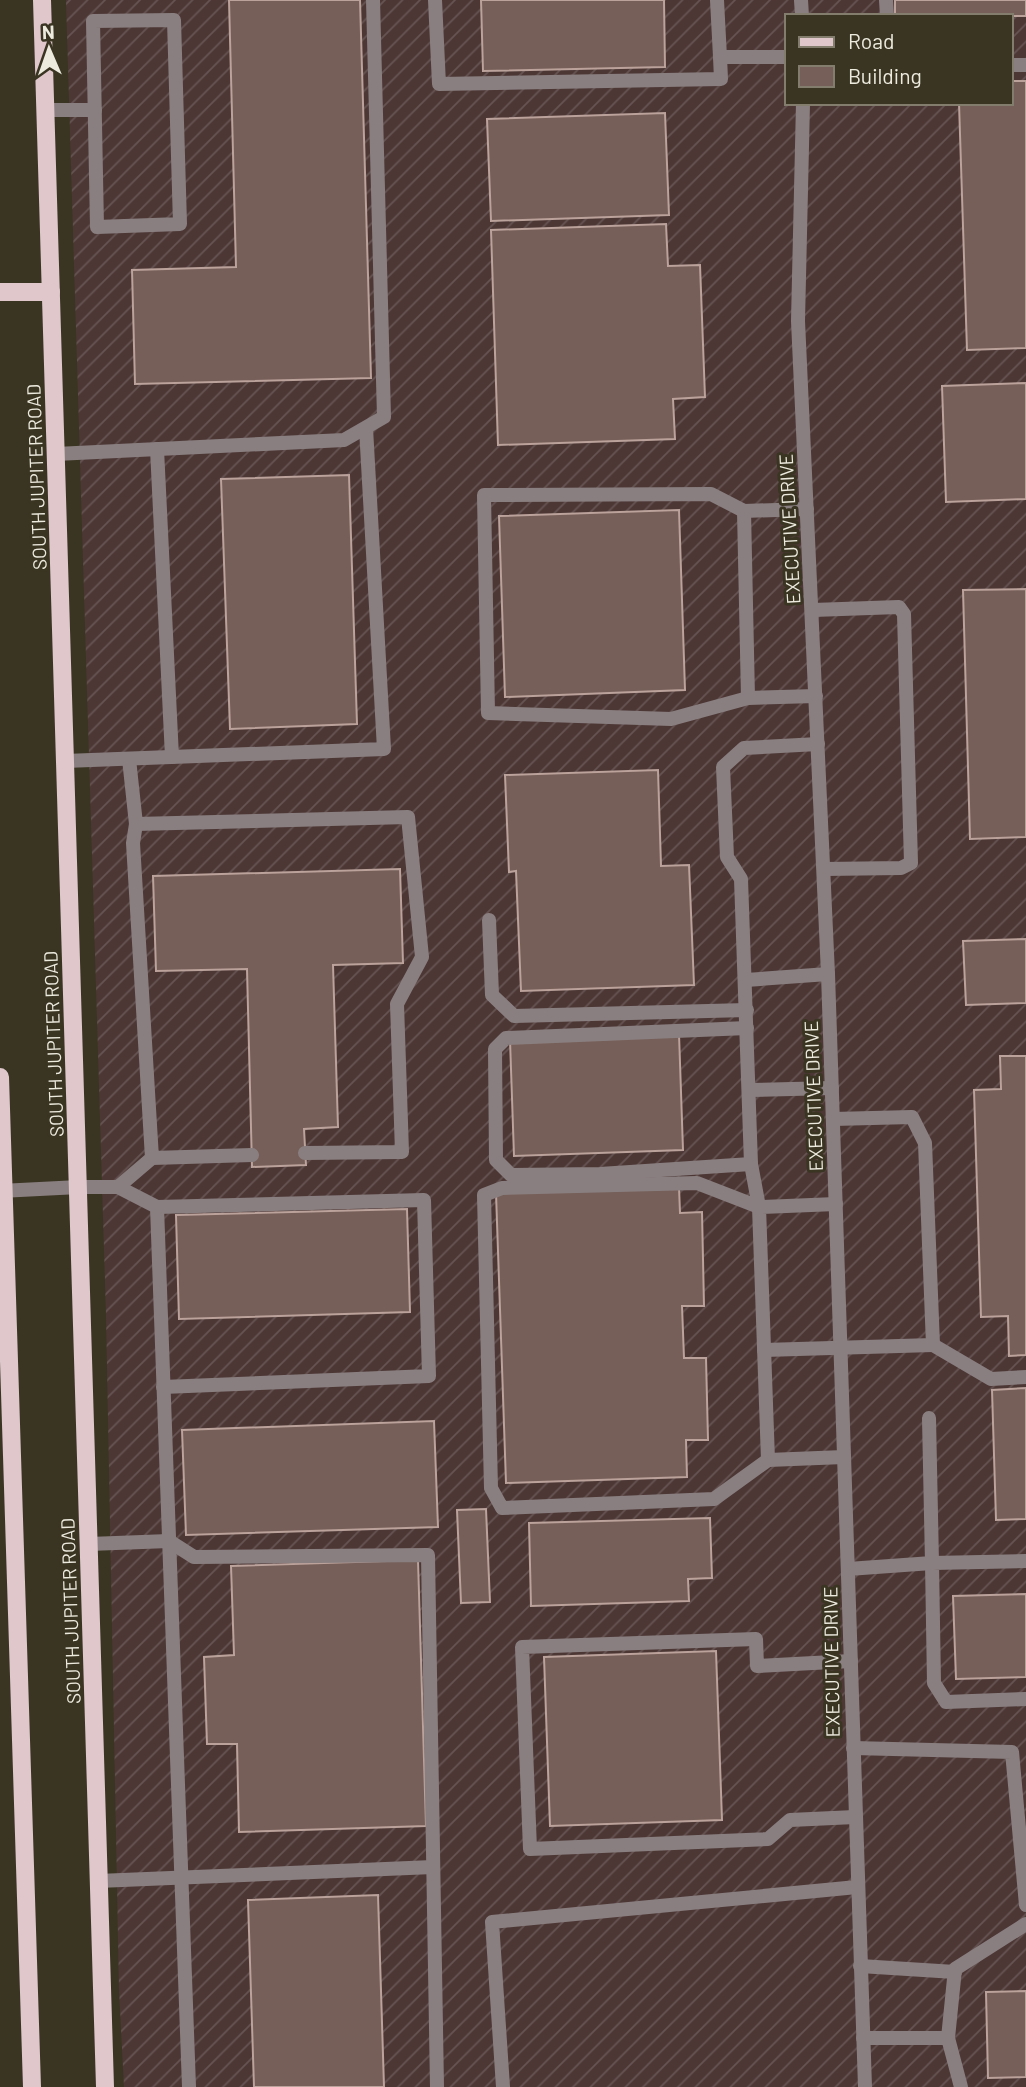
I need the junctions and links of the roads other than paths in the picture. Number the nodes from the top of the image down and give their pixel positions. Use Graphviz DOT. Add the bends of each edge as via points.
graph roads {
  1 [pos="42,0"];
  2 [pos="373,0"];
  3 [pos="435,0"];
  4 [pos="717,0"];
  5 [pos="720,57"];
  6 [pos="785,57"];
  7 [pos="803,105"];
  8 [pos="45,110"];
  9 [pos="95,110"];
  10 [pos="0,292"];
  11 [pos="51,292"];
  12 [pos="366,428"];
  13 [pos="157,449"];
  14 [pos="56,454"];
  15 [pos="807,509"];
  16 [pos="744,511"];
  17 [pos="813,610"];
  18 [pos="816,696"];
  19 [pos="748,698"];
  20 [pos="818,744"];
  21 [pos="172,757"];
  22 [pos="129,759"];
  23 [pos="65,761"];
  24 [pos="136,824"];
  25 [pos="824,869"];
  26 [pos="489,920"];
  27 [pos="828,974"];
  28 [pos="746,980"];
  29 [pos="747,1010"];
  30 [pos="747,1028"];
  31 [pos="0,1077"];
  32 [pos="832,1088"];
  33 [pos="749,1090"];
  34 [pos="833,1119"];
  35 [pos="305,1153"];
  36 [pos="252,1155"];
  37 [pos="152,1158"];
  38 [pos="751,1164"];
  39 [pos="79,1187"];
  40 [pos="118,1187"];
  41 [pos="2,1191"];
  42 [pos="836,1204"];
  43 [pos="157,1207"];
  44 [pos="759,1207"];
  45 [pos="933,1345"];
  46 [pos="841,1346"];
  47 [pos="764,1350"];
  48 [pos="1026,1377"];
  49 [pos="163,1387"];
  50 [pos="929,1418"];
  51 [pos="844,1457"];
  52 [pos="768,1460"];
  53 [pos="169,1541"];
  54 [pos="89,1544"];
  55 [pos="1026,1561"];
  56 [pos="932,1563"];
  57 [pos="848,1569"];
  58 [pos="851,1661"];
  59 [pos="1026,1699"];
  60 [pos="853,1748"];
  61 [pos="855,1818"];
  62 [pos="433,1867"];
  63 [pos="181,1877"];
  64 [pos="98,1881"];
  65 [pos="857,1887"];
  66 [pos="1026,1905"];
  67 [pos="1026,1924"];
  68 [pos="860,1966"];
  69 [pos="955,1972"];
  70 [pos="863,2038"];
  71 [pos="948,2038"];
  72 [pos="32,2087"];
  73 [pos="105,2087"];
  74 [pos="189,2087"];
  75 [pos="437,2087"];
  76 [pos="503,2087"];
  77 [pos="865,2087"];
  78 [pos="961,2087"];
  1 -- 8 [label="main road, SOUTH JUPITER ROAD"];
  2 -- 12 [label="street" via="384,416"];
  3 -- 5 [label="street" via="439,84 721,79"];
  4 -- 5 [label="street"];
  5 -- 6 [label="street"];
  7 -- 15 [label="street, EXECUTIVE DRIVE" via="798,321"];
  8 -- 9 [label="street"];
  8 -- 11 [label="main road, SOUTH JUPITER ROAD"];
  9 -- 9 [label="street" via="93,21 174,20 180,224 97,227"];
  10 -- 11 [label="main road"];
  11 -- 14 [label="main road, SOUTH JUPITER ROAD"];
  12 -- 13 [label="street" via="344,440"];
  12 -- 21 [label="street" via="384,749"];
  13 -- 14 [label="street"];
  13 -- 21 [label="street"];
  14 -- 23 [label="main road, SOUTH JUPITER ROAD"];
  15 -- 16 [label="street"];
  15 -- 17 [label="street, EXECUTIVE DRIVE"];
  16 -- 19 [label="street"];
  16 -- 19 [label="street" via="711,494 484,495 488,713 671,719"];
  17 -- 18 [label="street, EXECUTIVE DRIVE"];
  17 -- 25 [label="street" via="900,607 904,614 911,863 901,868"];
  18 -- 19 [label="street"];
  18 -- 20 [label="street, EXECUTIVE DRIVE"];
  20 -- 25 [label="street, EXECUTIVE DRIVE"];
  20 -- 28 [label="street" via="744,748 723,767 727,858 741,879"];
  21 -- 22 [label="street"];
  22 -- 23 [label="street"];
  22 -- 24 [label="street"];
  23 -- 39 [label="main road, SOUTH JUPITER ROAD"];
  24 -- 35 [label="street" via="408,817 422,957 397,1004 402,1152"];
  24 -- 37 [label="street" via="133,843"];
  25 -- 27 [label="street, EXECUTIVE DRIVE"];
  26 -- 29 [label="street" via="492,995 514,1016"];
  27 -- 28 [label="street"];
  27 -- 32 [label="street, EXECUTIVE DRIVE"];
  28 -- 29 [label="street"];
  29 -- 30 [label="street"];
  30 -- 33 [label="street"];
  30 -- 38 [label="street" via="506,1038 495,1049 496,1160 511,1175"];
  31 -- 41 [label="main road"];
  32 -- 33 [label="street"];
  32 -- 34 [label="street, EXECUTIVE DRIVE"];
  33 -- 38 [label="street"];
  34 -- 42 [label="street, EXECUTIVE DRIVE"];
  34 -- 45 [label="street" via="912,1117 925,1143"];
  36 -- 37 [label="street"];
  37 -- 40 [label="street"];
  38 -- 44 [label="street"];
  39 -- 40 [label="street"];
  39 -- 41 [label="street"];
  39 -- 54 [label="main road, SOUTH JUPITER ROAD"];
  40 -- 43 [label="street"];
  41 -- 72 [label="main road"];
  42 -- 44 [label="street"];
  42 -- 46 [label="street, EXECUTIVE DRIVE"];
  43 -- 49 [label="street"];
  43 -- 49 [label="street" via="424,1200 429,1376"];
  44 -- 47 [label="street"];
  44 -- 52 [label="street" via="696,1183 502,1188 484,1195 491,1488 502,1508 714,1499"];
  45 -- 46 [label="street"];
  45 -- 48 [label="street" via="991,1379"];
  46 -- 47 [label="street"];
  46 -- 51 [label="street, EXECUTIVE DRIVE"];
  47 -- 52 [label="street"];
  49 -- 53 [label="street"];
  50 -- 56 [label="street"];
  51 -- 52 [label="street"];
  51 -- 57 [label="street, EXECUTIVE DRIVE"];
  53 -- 54 [label="street"];
  53 -- 62 [label="street" via="194,1558 428,1555"];
  53 -- 63 [label="street"];
  54 -- 64 [label="main road, SOUTH JUPITER ROAD"];
  55 -- 56 [label="street"];
  56 -- 57 [label="street"];
  56 -- 59 [label="street" via="934,1683 946,1702"];
  57 -- 58 [label="street, EXECUTIVE DRIVE"];
  58 -- 60 [label="street, EXECUTIVE DRIVE"];
  58 -- 61 [label="street" via="757,1666 757,1639 522,1647 530,1849 768,1839 790,1820"];
  60 -- 61 [label="street, EXECUTIVE DRIVE"];
  60 -- 66 [label="street" via="1012,1752"];
  61 -- 65 [label="street, EXECUTIVE DRIVE"];
  62 -- 63 [label="street"];
  62 -- 75 [label="street"];
  63 -- 64 [label="street"];
  63 -- 74 [label="street"];
  64 -- 73 [label="main road, SOUTH JUPITER ROAD"];
  65 -- 68 [label="street, EXECUTIVE DRIVE"];
  65 -- 76 [label="street" via="492,1922"];
  67 -- 69 [label="street"];
  68 -- 69 [label="street"];
  68 -- 70 [label="street, EXECUTIVE DRIVE"];
  69 -- 71 [label="street"];
  70 -- 71 [label="street"];
  70 -- 77 [label="street, EXECUTIVE DRIVE"];
  71 -- 78 [label="street"];
}
